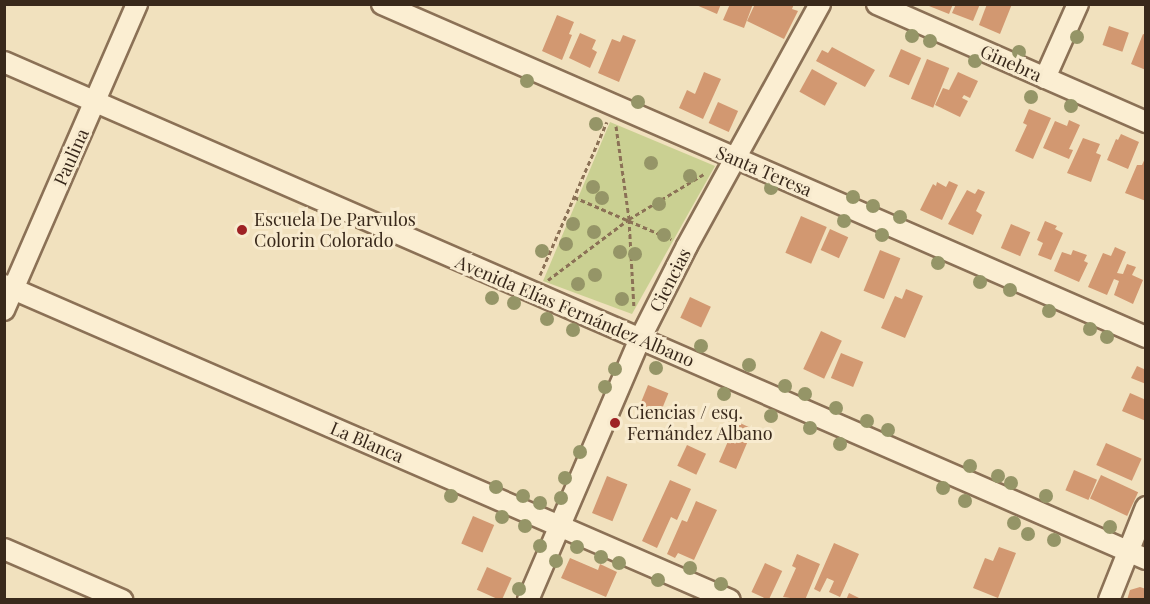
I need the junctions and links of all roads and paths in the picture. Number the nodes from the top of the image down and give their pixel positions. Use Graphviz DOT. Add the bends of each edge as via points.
graph roads {
  1 [pos="137,4"];
  2 [pos="382,4"];
  3 [pos="820,4"];
  4 [pos="877,4"];
  5 [pos="1078,4"];
  6 [pos="4,62"];
  7 [pos="1045,78"];
  8 [pos="96,102"];
  9 [pos="614,106"];
  10 [pos="1146,122"];
  11 [pos="732,166"];
  12 [pos="574,196"];
  13 [pos="629,219"];
  14 [pos="687,246"];
  15 [pos="9,287"];
  16 [pos="532,292"];
  17 [pos="4,310"];
  18 [pos="634,313"];
  19 [pos="1146,337"];
  20 [pos="640,339"];
  21 [pos="1146,507"];
  22 [pos="560,525"];
  23 [pos="4,549"];
  24 [pos="1137,555"];
  25 [pos="122,600"];
  26 [pos="528,600"];
  27 [pos="730,600"];
  28 [pos="1109,600"];
  1 -- 8 [label="street, Paulina"];
  2 -- 9 [label="street, Santa Teresa"];
  3 -- 11 [label="street, Ciencias"];
  4 -- 7 [label="street, Ginebra"];
  5 -- 7 [label="street"];
  6 -- 8 [label="street, Avenida Elías Fernández Albano"];
  7 -- 10 [label="street, Ginebra"];
  8 -- 15 [label="street, Paulina"];
  8 -- 16 [label="street, Avenida Elías Fernández Albano"];
  9 -- 11 [label="street, Santa Teresa"];
  9 -- 12 [label="path"];
  9 -- 13 [label="path"];
  11 -- 13 [label="path" via="717,167"];
  11 -- 14 [label="street, Ciencias"];
  11 -- 19 [label="street, Santa Teresa"];
  12 -- 13 [label="path"];
  12 -- 16 [label="path"];
  13 -- 14 [label="path"];
  13 -- 16 [label="path"];
  13 -- 18 [label="path"];
  14 -- 20 [label="street, Ciencias"];
  15 -- 17 [label="street, Paulina"];
  15 -- 22 [label="street, La Blanca"];
  16 -- 20 [label="street, Avenida Elías Fernández Albano"];
  20 -- 22 [label="street, Ciencias"];
  20 -- 24 [label="street, Avenida Elías Fernández Albano"];
  21 -- 24 [label="street"];
  22 -- 26 [label="street, Ciencias"];
  22 -- 27 [label="street, La Blanca"];
  23 -- 25 [label="street"];
  24 -- 28 [label="street"];
}
